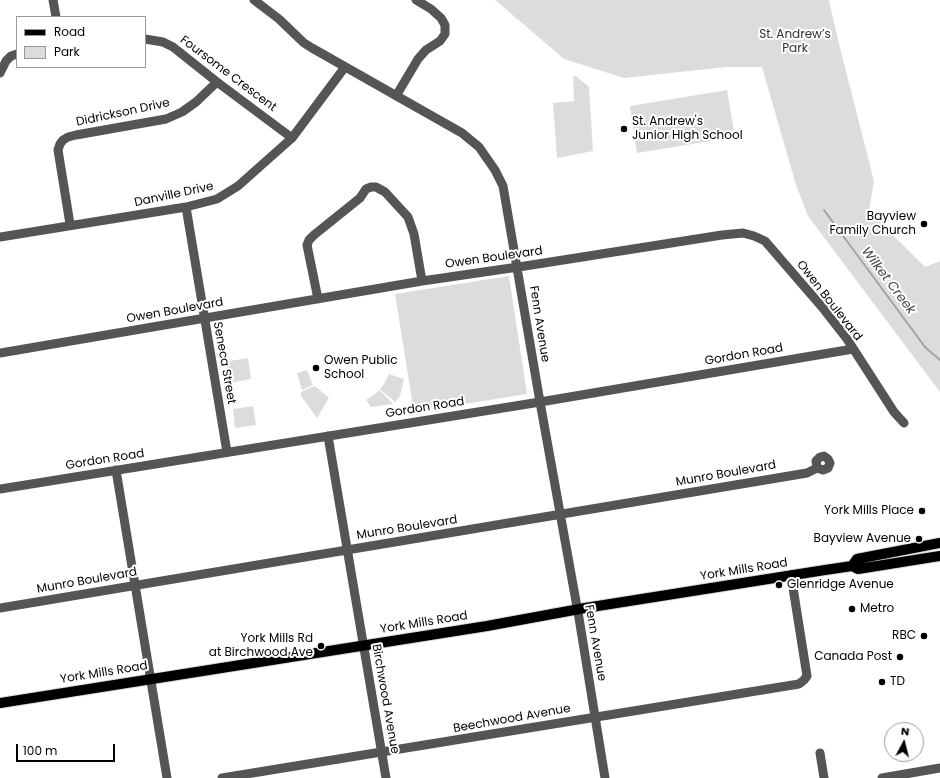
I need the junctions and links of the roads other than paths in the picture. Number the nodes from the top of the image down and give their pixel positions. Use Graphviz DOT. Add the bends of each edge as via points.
graph roads {
  1 [pos="53,0"];
  2 [pos="254,0"];
  3 [pos="416,0"];
  4 [pos="56,16"];
  5 [pos="146,39"];
  6 [pos="16,54"];
  7 [pos="345,67"];
  8 [pos="0,73"];
  9 [pos="217,82"];
  10 [pos="396,96"];
  11 [pos="292,138"];
  12 [pos="186,207"];
  13 [pos="70,224"];
  14 [pos="0,237"];
  15 [pos="518,267"];
  16 [pos="422,281"];
  17 [pos="318,298"];
  18 [pos="204,318"];
  19 [pos="853,349"];
  20 [pos="0,353"];
  21 [pos="540,402"];
  22 [pos="904,423"];
  23 [pos="328,436"];
  24 [pos="227,452"];
  25 [pos="817,468"];
  26 [pos="116,470"];
  27 [pos="0,489"];
  28 [pos="560,514"];
  29 [pos="940,543"];
  30 [pos="348,550"];
  31 [pos="940,556"];
  32 [pos="852,566"];
  33 [pos="791,575"];
  34 [pos="136,585"];
  35 [pos="0,608"];
  36 [pos="578,609"];
  37 [pos="363,646"];
  38 [pos="151,679"];
  39 [pos="0,703"];
  40 [pos="595,717"];
  41 [pos="382,753"];
  42 [pos="820,754"];
  43 [pos="940,768"];
  44 [pos="276,774"];
  45 [pos="167,778"];
  46 [pos="222,778"];
  47 [pos="386,778"];
  48 [pos="605,778"];
  49 [pos="824,778"];
  50 [pos="882,778"];
  1 -- 4 [label="street"];
  2 -- 7 [label="street, Fenn Avenue" via="279,19 304,44"];
  3 -- 10 [label="street" via="441,18 445,25 445,34 418,59"];
  5 -- 9 [label="street, Foursome Crescent" via="163,42 173,47"];
  6 -- 8 [label="street" via="10,56"];
  7 -- 10 [label="street, Fenn Avenue"];
  7 -- 11 [label="street, Danville Drive"];
  9 -- 11 [label="street, Foursome Crescent"];
  9 -- 13 [label="street, Didrickson Drive" via="196,102 166,119 76,135 63,140 58,150"];
  10 -- 15 [label="street, Fenn Avenue" via="462,133 479,147 490,162 503,186"];
  11 -- 12 [label="street, Danville Drive" via="225,195 212,202"];
  12 -- 13 [label="street, Danville Drive"];
  12 -- 18 [label="street, Seneca Street"];
  13 -- 14 [label="street, Danville Drive"];
  15 -- 16 [label="street, Owen Boulevard"];
  15 -- 19 [label="street, Owen Boulevard" via="722,235 748,234 765,241 822,306"];
  15 -- 21 [label="street, Fenn Avenue"];
  16 -- 17 [label="street, Owen Boulevard"];
  16 -- 17 [label="street" via="414,234 408,217 385,192 371,187 309,240"];
  17 -- 18 [label="street, Owen Boulevard"];
  18 -- 20 [label="street, Owen Boulevard"];
  18 -- 24 [label="street, Seneca Street"];
  19 -- 21 [label="street, Gordon Road"];
  19 -- 22 [label="street, Owen Boulevard"];
  21 -- 23 [label="street, Gordon Road"];
  21 -- 28 [label="street, Fenn Avenue"];
  23 -- 24 [label="street, Gordon Road"];
  23 -- 30 [label="street, Birchwood Avenue"];
  24 -- 26 [label="street, Gordon Road"];
  25 -- 28 [label="street, Munro Boulevard" via="807,473"];
  26 -- 27 [label="street, Gordon Road"];
  26 -- 34 [label="street"];
  28 -- 30 [label="street, Munro Boulevard"];
  28 -- 36 [label="street, Fenn Avenue"];
  29 -- 32 [label="main road, York Mills Road" via="857,560"];
  30 -- 34 [label="street, Munro Boulevard"];
  30 -- 37 [label="street, Birchwood Avenue"];
  31 -- 32 [label="main road, York Mills Road" via="858,569"];
  32 -- 33 [label="main road, York Mills Road"];
  33 -- 36 [label="main road, York Mills Road"];
  33 -- 40 [label="street, Beechwood Avenue" via="807,676 799,684"];
  34 -- 35 [label="street, Munro Boulevard"];
  34 -- 38 [label="street"];
  36 -- 37 [label="main road, York Mills Road"];
  36 -- 40 [label="street, Fenn Avenue"];
  37 -- 38 [label="main road, York Mills Road"];
  37 -- 41 [label="street, Birchwood Avenue"];
  38 -- 39 [label="main road, York Mills Road"];
  38 -- 45 [label="street"];
  40 -- 41 [label="street, Beechwood Avenue"];
  40 -- 48 [label="street, Fenn Avenue"];
  41 -- 44 [label="street, Beechwood Avenue"];
  41 -- 47 [label="street, Birchwood Avenue"];
  42 -- 49 [label="street"];
  43 -- 50 [label="street"];
  44 -- 46 [label="street, Beechwood Avenue"];
}
